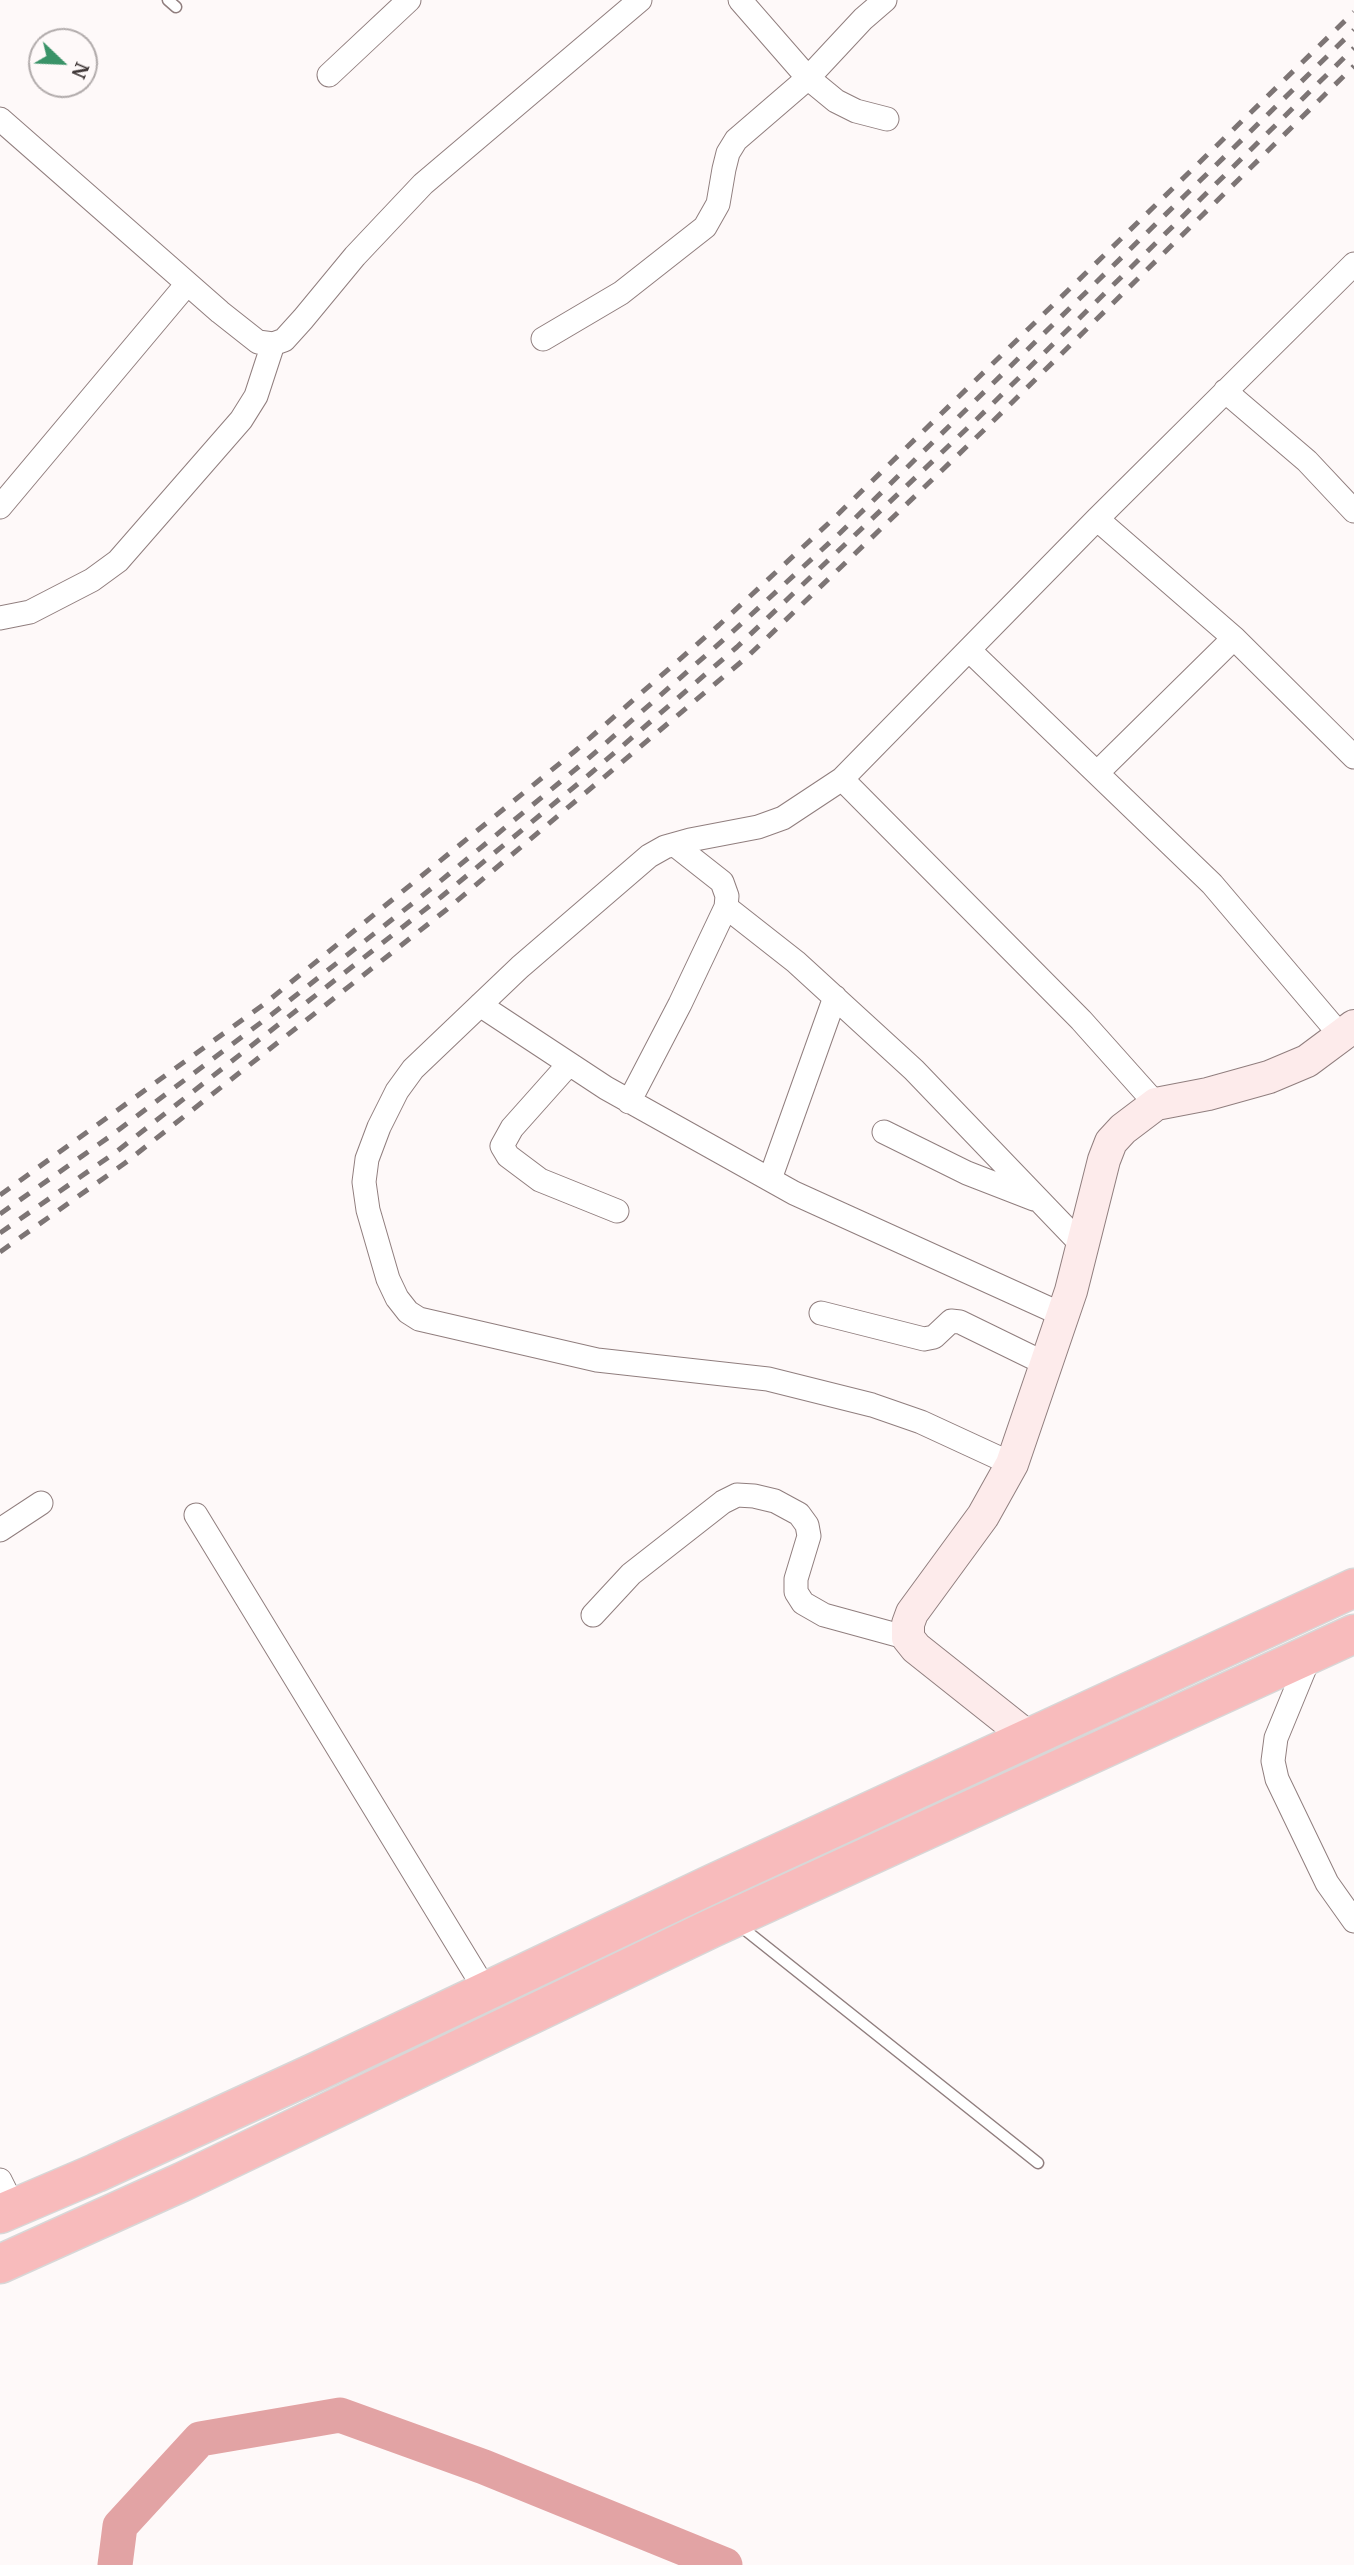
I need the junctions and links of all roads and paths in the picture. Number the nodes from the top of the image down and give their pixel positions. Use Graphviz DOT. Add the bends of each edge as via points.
graph roads {
  1 [pos="409,0"];
  2 [pos="640,0"];
  3 [pos="740,0"];
  4 [pos="886,0"];
  5 [pos="329,75"];
  6 [pos="808,78"];
  7 [pos="887,118"];
  8 [pos="0,119"];
  9 [pos="1354,264"];
  10 [pos="187,284"];
  11 [pos="543,339"];
  12 [pos="273,344"];
  13 [pos="1225,391"];
  14 [pos="0,507"];
  15 [pos="1354,511"];
  16 [pos="1097,519"];
  17 [pos="0,618"];
  18 [pos="1234,638"];
  19 [pos="969,650"];
  20 [pos="1354,757"];
  21 [pos="1097,772"];
  22 [pos="842,779"];
  23 [pos="675,845"];
  24 [pos="726,907"];
  25 [pos="835,997"];
  26 [pos="480,1005"];
  27 [pos="1348,1031"];
  28 [pos="569,1064"];
  29 [pos="629,1102"];
  30 [pos="1156,1104"];
  31 [pos="884,1132"];
  32 [pos="771,1179"];
  33 [pos="1040,1201"];
  34 [pos="617,1211"];
  35 [pos="1083,1246"];
  36 [pos="821,1313"];
  37 [pos="1063,1315"];
  38 [pos="1046,1364"];
  39 [pos="1012,1464"];
  40 [pos="41,1503"];
  41 [pos="196,1515"];
  42 [pos="0,1530"];
  43 [pos="1354,1588"];
  44 [pos="593,1615"];
  45 [pos="1354,1634"];
  46 [pos="908,1638"];
  47 [pos="1311,1653"];
  48 [pos="1028,1737"];
  49 [pos="731,1919"];
  50 [pos="1354,1921"];
  51 [pos="486,1991"];
  52 [pos="1038,2163"];
  53 [pos="5,2201"];
  54 [pos="0,2264"];
  1 -- 5 [label="street"];
  2 -- 12 [label="street" via="423,184 284,340"];
  3 -- 6 [label="street"];
  4 -- 6 [label="street"];
  6 -- 7 [label="street" via="836,102"];
  6 -- 11 [label="street" via="736,141 723,169 718,204 705,227 621,293"];
  8 -- 10 [label="street"];
  9 -- 13 [label="street"];
  10 -- 12 [label="street" via="258,342"];
  10 -- 14 [label="street"];
  12 -- 17 [label="street" via="256,396 241,421 118,561 30,612"];
  13 -- 15 [label="street" via="1307,461"];
  13 -- 16 [label="street"];
  16 -- 18 [label="street"];
  16 -- 19 [label="street"];
  18 -- 20 [label="street"];
  18 -- 21 [label="street"];
  19 -- 21 [label="street"];
  19 -- 22 [label="street"];
  21 -- 27 [label="street" via="1212,884"];
  22 -- 23 [label="street" via="783,818"];
  22 -- 30 [label="street" via="1081,1020"];
  23 -- 24 [label="street" via="722,882"];
  23 -- 26 [label="street" via="649,856"];
  24 -- 25 [label="street"];
  24 -- 29 [label="street"];
  25 -- 32 [label="street"];
  25 -- 33 [label="street" via="914,1070"];
  26 -- 28 [label="street"];
  26 -- 39 [label="street" via="413,1069 397,1091 367,1159 368,1210 388,1279 408,1312 437,1325 597,1360 768,1379 872,1405"];
  27 -- 30 [label="street" via="1307,1060 1269,1077"];
  28 -- 29 [label="street"];
  28 -- 34 [label="street" via="512,1128 502,1146 540,1180"];
  29 -- 32 [label="street"];
  30 -- 35 [label="street" via="1111,1142"];
  31 -- 33 [label="street" via="967,1173"];
  32 -- 37 [label="street"];
  33 -- 35 [label="street"];
  35 -- 37 [label="street"];
  36 -- 38 [label="street" via="924,1339 934,1337 951,1321 960,1322"];
  37 -- 38 [label="street"];
  38 -- 39 [label="street"];
  39 -- 46 [label="street" via="983,1516 912,1613"];
  40 -- 42 [label="street"];
  41 -- 51 [label="street"];
  43 -- 48 [label="highway"];
  44 -- 46 [label="street" via="631,1574 723,1502 737,1495 754,1496 799,1514 807,1525 809,1536 796,1579 796,1592 803,1603 824,1615"];
  45 -- 47 [label="highway"];
  46 -- 48 [label="street"];
  47 -- 49 [label="highway"];
  47 -- 50 [label="street" via="1276,1738 1273,1760 1327,1883"];
  48 -- 51 [label="highway"];
  49 -- 52 [label="lane"];
  49 -- 54 [label="highway" via="195,2177"];
  51 -- 53 [label="highway" via="225,2115"];
}
